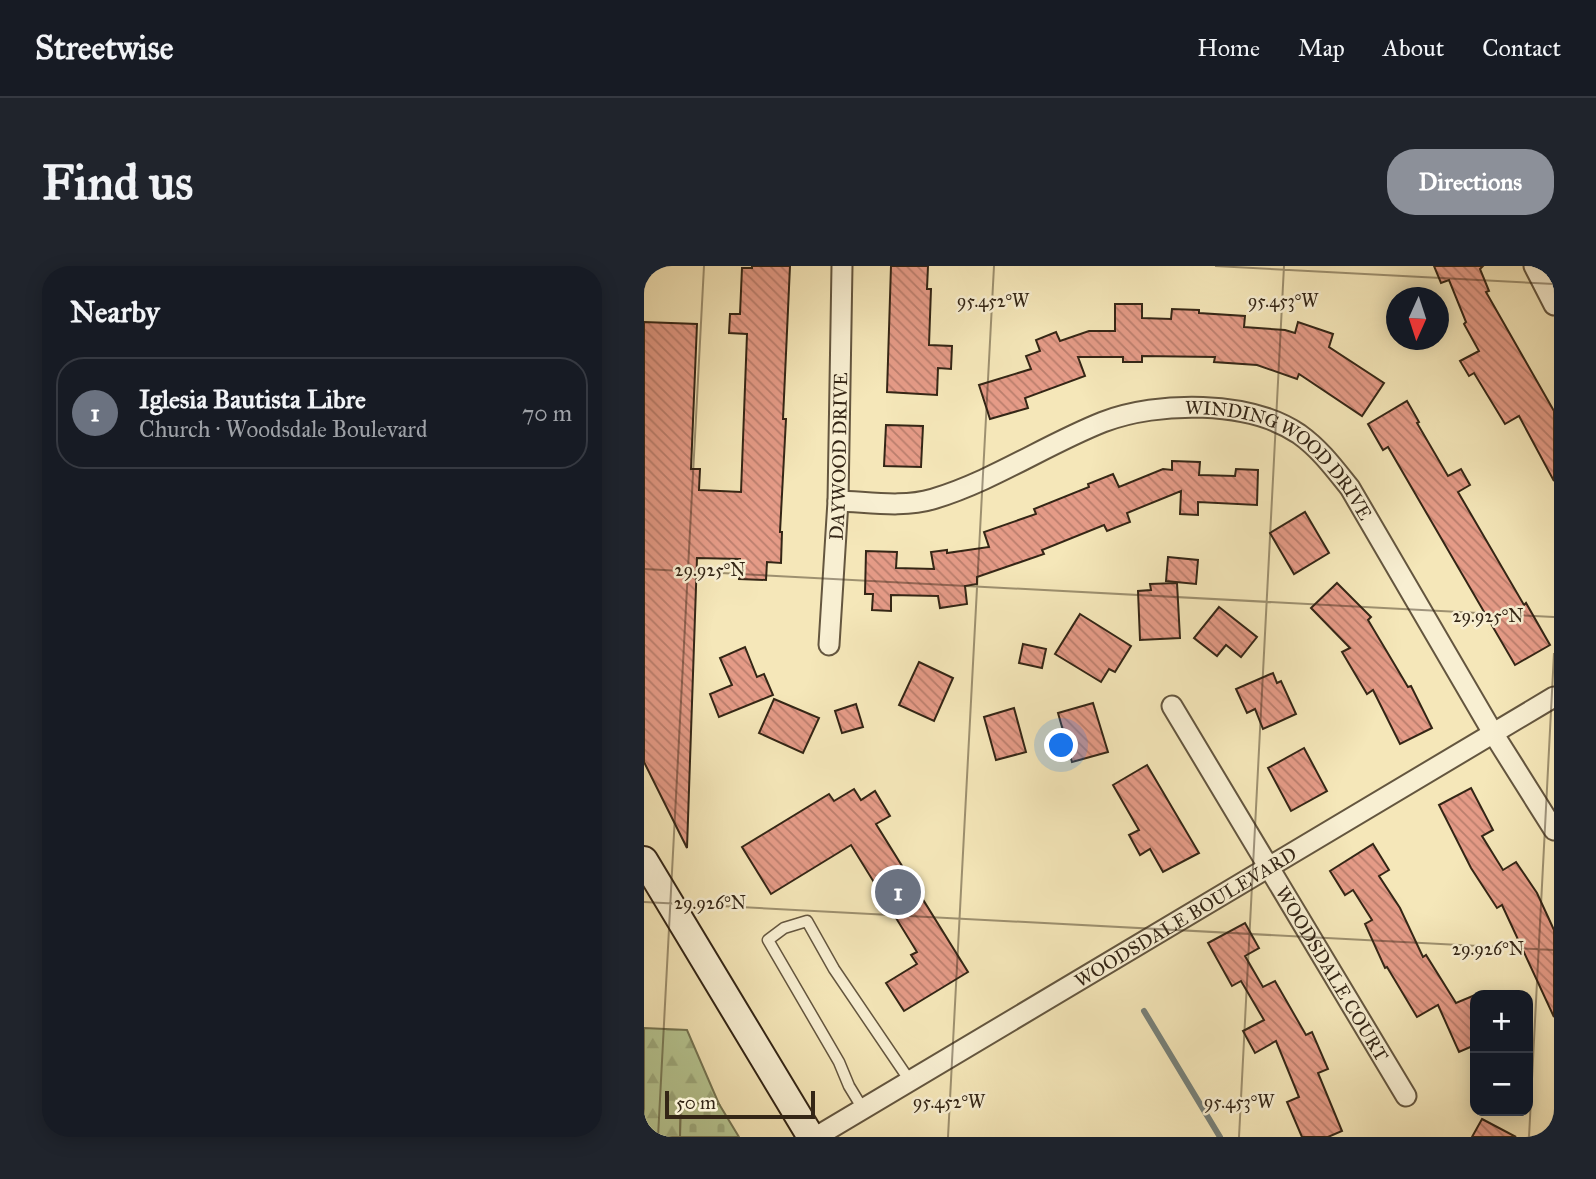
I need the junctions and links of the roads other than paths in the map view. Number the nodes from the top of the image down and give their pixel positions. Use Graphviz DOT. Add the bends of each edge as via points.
graph roads {
  1 [pos="842,266"];
  2 [pos="1534,266"];
  3 [pos="1554,305"];
  4 [pos="838,501"];
  5 [pos="830,645"];
  6 [pos="1554,697"];
  7 [pos="1172,706"];
  8 [pos="1493,733"];
  9 [pos="1554,830"];
  10 [pos="644,861"];
  11 [pos="1267,867"];
  12 [pos="910,1081"];
  13 [pos="1406,1096"];
  14 [pos="863,1109"];
  15 [pos="814,1137"];
  1 -- 4 [label="street, DAYWOOD DRIVE"];
  2 -- 3 [label="street"];
  4 -- 5 [label="street, DAYWOOD DRIVE"];
  4 -- 8 [label="street, WINDING WOOD DRIVE" via="900,504 931,500 1103,422 1136,412 1178,408 1259,415 1297,433 1324,455 1350,488"];
  6 -- 8 [label="street, WOODSDALE BOULEVARD"];
  7 -- 11 [label="street, WOODSDALE COURT"];
  8 -- 9 [label="street, WINDING WOOD DRIVE"];
  8 -- 11 [label="street, WOODSDALE BOULEVARD"];
  10 -- 15 [label="main road"];
  11 -- 12 [label="street, WOODSDALE BOULEVARD"];
  11 -- 13 [label="street, WOODSDALE COURT"];
  12 -- 14 [label="street, WOODSDALE BOULEVARD"];
  12 -- 14 [label="lane" via="807,921 784,928 768,940"];
  14 -- 15 [label="street, WOODSDALE BOULEVARD"];
}
